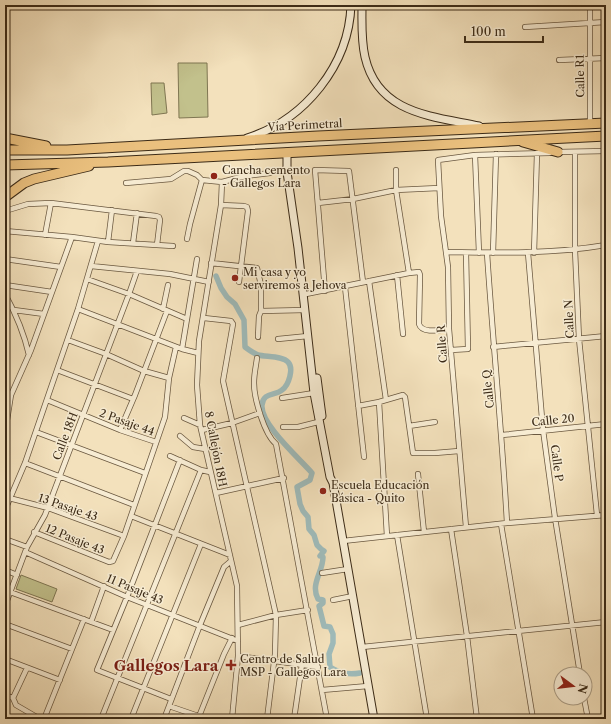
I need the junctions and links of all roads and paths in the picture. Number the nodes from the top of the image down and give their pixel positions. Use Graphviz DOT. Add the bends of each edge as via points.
graph roads {
  1 [pos="351,5"];
  2 [pos="362,5"];
  3 [pos="590,5"];
  4 [pos="606,22"];
  5 [pos="589,23"];
  6 [pos="525,27"];
  7 [pos="589,58"];
  8 [pos="606,58"];
  9 [pos="559,60"];
  10 [pos="590,123"];
  11 [pos="606,123"];
  12 [pos="489,128"];
  13 [pos="606,136"];
  14 [pos="5,138"];
  15 [pos="518,140"];
  16 [pos="228,142"];
  17 [pos="5,150"];
  18 [pos="66,150"];
  19 [pos="606,151"];
  20 [pos="287,152"];
  21 [pos="558,152"];
  22 [pos="575,152"];
  23 [pos="537,153"];
  24 [pos="496,154"];
  25 [pos="475,155"];
  26 [pos="108,162"];
  27 [pos="5,165"];
  28 [pos="396,170"];
  29 [pos="270,174"];
  30 [pos="202,180"];
  31 [pos="222,182"];
  32 [pos="126,183"];
  33 [pos="439,188"];
  34 [pos="396,190"];
  35 [pos="5,197"];
  36 [pos="353,199"];
  37 [pos="51,203"];
  38 [pos="318,203"];
  39 [pos="221,205"];
  40 [pos="5,210"];
  41 [pos="112,210"];
  42 [pos="137,213"];
  43 [pos="5,231"];
  44 [pos="45,234"];
  45 [pos="72,237"];
  46 [pos="187,239"];
  47 [pos="98,241"];
  48 [pos="108,242"];
  49 [pos="133,243"];
  50 [pos="157,245"];
  51 [pos="606,245"];
  52 [pos="173,246"];
  53 [pos="298,248"];
  54 [pos="575,250"];
  55 [pos="446,252"];
  56 [pos="466,253"];
  57 [pos="479,253"];
  58 [pos="487,253"];
  59 [pos="493,253"];
  60 [pos="528,253"];
  61 [pos="534,253"];
  62 [pos="5,259"];
  63 [pos="197,259"];
  64 [pos="212,263"];
  65 [pos="91,266"];
  66 [pos="61,267"];
  67 [pos="241,267"];
  68 [pos="137,271"];
  69 [pos="409,273"];
  70 [pos="397,275"];
  71 [pos="194,278"];
  72 [pos="88,279"];
  73 [pos="369,281"];
  74 [pos="209,282"];
  75 [pos="239,282"];
  76 [pos="363,282"];
  77 [pos="5,285"];
  78 [pos="168,285"];
  79 [pos="345,287"];
  80 [pos="325,291"];
  81 [pos="52,292"];
  82 [pos="5,294"];
  83 [pos="130,294"];
  84 [pos="306,294"];
  85 [pos="78,309"];
  86 [pos="14,310"];
  87 [pos="165,310"];
  88 [pos="305,310"];
  89 [pos="261,311"];
  90 [pos="44,314"];
  91 [pos="204,318"];
  92 [pos="187,319"];
  93 [pos="117,324"];
  94 [pos="449,329"];
  95 [pos="403,334"];
  96 [pos="308,336"];
  97 [pos="606,336"];
  98 [pos="258,337"];
  99 [pos="156,339"];
  100 [pos="278,339"];
  101 [pos="579,339"];
  102 [pos="68,340"];
  103 [pos="537,343"];
  104 [pos="176,347"];
  105 [pos="493,347"];
  106 [pos="182,349"];
  107 [pos="451,350"];
  108 [pos="198,353"];
  109 [pos="106,354"];
  110 [pos="29,355"];
  111 [pos="257,358"];
  112 [pos="313,365"];
  113 [pos="57,370"];
  114 [pos="144,371"];
  115 [pos="169,378"];
  116 [pos="95,384"];
  117 [pos="314,393"];
  118 [pos="11,395"];
  119 [pos="5,398"];
  120 [pos="282,398"];
  121 [pos="133,399"];
  122 [pos="47,400"];
  123 [pos="386,400"];
  124 [pos="379,402"];
  125 [pos="358,406"];
  126 [pos="260,413"];
  127 [pos="83,415"];
  128 [pos="184,418"];
  129 [pos="318,422"];
  130 [pos="435,422"];
  131 [pos="232,423"];
  132 [pos="606,424"];
  133 [pos="409,426"];
  134 [pos="589,426"];
  135 [pos="201,428"];
  136 [pos="283,428"];
  137 [pos="120,430"];
  138 [pos="544,430"];
  139 [pos="36,432"];
  140 [pos="5,433"];
  141 [pos="502,435"];
  142 [pos="180,436"];
  143 [pos="156,442"];
  144 [pos="71,446"];
  145 [pos="205,450"];
  146 [pos="459,452"];
  147 [pos="170,456"];
  148 [pos="364,456"];
  149 [pos="180,460"];
  150 [pos="25,463"];
  151 [pos="201,470"];
  152 [pos="210,472"];
  153 [pos="145,474"];
  154 [pos="418,474"];
  155 [pos="60,477"];
  156 [pos="284,478"];
  157 [pos="333,483"];
  158 [pos="247,486"];
  159 [pos="216,494"];
  160 [pos="8,498"];
  161 [pos="134,505"];
  162 [pos="48,508"];
  163 [pos="5,510"];
  164 [pos="597,515"];
  165 [pos="606,515"];
  166 [pos="131,516"];
  167 [pos="555,518"];
  168 [pos="507,523"];
  169 [pos="501,524"];
  170 [pos="155,525"];
  171 [pos="466,527"];
  172 [pos="451,529"];
  173 [pos="34,532"];
  174 [pos="424,532"];
  175 [pos="174,533"];
  176 [pos="397,535"];
  177 [pos="124,536"];
  178 [pos="387,536"];
  179 [pos="5,538"];
  180 [pos="343,541"];
  181 [pos="201,544"];
  182 [pos="26,550"];
  183 [pos="230,555"];
  184 [pos="231,561"];
  185 [pos="348,569"];
  186 [pos="5,570"];
  187 [pos="322,573"];
  188 [pos="17,574"];
  189 [pos="104,586"];
  190 [pos="10,592"];
  191 [pos="127,596"];
  192 [pos="353,596"];
  193 [pos="333,600"];
  194 [pos="147,604"];
  195 [pos="5,606"];
  196 [pos="308,610"];
  197 [pos="173,615"];
  198 [pos="276,615"];
  199 [pos="84,619"];
  200 [pos="91,622"];
  201 [pos="606,622"];
  202 [pos="5,624"];
  203 [pos="200,625"];
  204 [pos="238,625"];
  205 [pos="572,625"];
  206 [pos="113,630"];
  207 [pos="518,630"];
  208 [pos="467,636"];
  209 [pos="232,638"];
  210 [pos="238,641"];
  211 [pos="414,641"];
  212 [pos="362,647"];
  213 [pos="72,649"];
  214 [pos="238,656"];
  215 [pos="5,659"];
  216 [pos="274,661"];
  217 [pos="302,664"];
  218 [pos="318,666"];
  219 [pos="579,666"];
  220 [pos="27,668"];
  221 [pos="117,678"];
  222 [pos="60,680"];
  223 [pos="368,686"];
  224 [pos="144,688"];
  225 [pos="322,690"];
  226 [pos="5,695"];
  227 [pos="14,698"];
  228 [pos="171,699"];
  229 [pos="168,706"];
  230 [pos="586,706"];
  231 [pos="198,718"];
  232 [pos="40,719"];
  233 [pos="44,719"];
  234 [pos="101,719"];
  235 [pos="131,719"];
  236 [pos="164,719"];
  237 [pos="207,719"];
  238 [pos="232,719"];
  239 [pos="267,719"];
  240 [pos="294,719"];
  241 [pos="327,719"];
  242 [pos="374,719"];
  243 [pos="427,719"];
  244 [pos="477,719"];
  245 [pos="533,719"];
  246 [pos="588,719"];
  1 -- 16 [label="street" via="343,46 332,70 317,92 273,127 259,134"];
  2 -- 12 [label="street" via="363,46 368,67 379,86 394,102 413,112"];
  3 -- 5 [label="street, Calle R1"];
  4 -- 5 [label="street"];
  5 -- 6 [label="street"];
  5 -- 7 [label="street, Calle R1"];
  7 -- 8 [label="street"];
  7 -- 9 [label="street"];
  7 -- 10 [label="street, Calle R1"];
  10 -- 11 [label="highway, Vía Perimetral"];
  10 -- 12 [label="highway, Vía Perimetral"];
  12 -- 16 [label="highway, Vía Perimetral"];
  13 -- 15 [label="highway"];
  14 -- 18 [label="highway"];
  15 -- 20 [label="highway"];
  15 -- 21 [label="highway"];
  16 -- 18 [label="highway, Vía Perimetral"];
  17 -- 18 [label="highway, Vía Perimetral"];
  19 -- 22 [label="street"];
  20 -- 26 [label="highway"];
  20 -- 53 [label="street" via="287,172"];
  21 -- 22 [label="street"];
  21 -- 23 [label="street"];
  22 -- 54 [label="street, Calle N"];
  23 -- 24 [label="street"];
  23 -- 61 [label="street"];
  24 -- 25 [label="street"];
  24 -- 59 [label="street"];
  25 -- 33 [label="street, Calle R" via="438,160"];
  25 -- 57 [label="street"];
  26 -- 27 [label="highway"];
  26 -- 35 [label="highway" via="34,179"];
  28 -- 34 [label="street"];
  29 -- 31 [label="street" via="245,176"];
  30 -- 31 [label="street"];
  30 -- 32 [label="street" via="197,174 184,171 172,179"];
  30 -- 46 [label="street"];
  31 -- 39 [label="street, 8 Callejón 18H"];
  33 -- 34 [label="street"];
  33 -- 55 [label="street, Calle R"];
  34 -- 36 [label="street"];
  34 -- 69 [label="street"];
  36 -- 38 [label="street"];
  36 -- 38 [label="street" via="349,171 315,170"];
  36 -- 76 [label="street"];
  37 -- 40 [label="street" via="28,204"];
  37 -- 41 [label="street"];
  37 -- 44 [label="street"];
  38 -- 80 [label="street"];
  39 -- 64 [label="street, 8 Callejón 18H"];
  39 -- 67 [label="street" via="247,207"];
  41 -- 42 [label="street"];
  41 -- 48 [label="street"];
  42 -- 49 [label="street"];
  42 -- 50 [label="street" via="159,218"];
  43 -- 44 [label="street"];
  44 -- 45 [label="street"];
  45 -- 47 [label="street"];
  45 -- 66 [label="street"];
  47 -- 48 [label="street"];
  47 -- 65 [label="street"];
  48 -- 49 [label="street"];
  49 -- 50 [label="street"];
  50 -- 52 [label="street"];
  51 -- 54 [label="street"];
  53 -- 84 [label="street" via="301,252"];
  53 -- 88 [label="street"];
  54 -- 61 [label="street"];
  54 -- 101 [label="street, Calle N"];
  55 -- 56 [label="street"];
  55 -- 94 [label="street, Calle R"];
  56 -- 57 [label="street"];
  56 -- 107 [label="street" via="468,349"];
  57 -- 58 [label="street"];
  58 -- 59 [label="street"];
  58 -- 105 [label="street, Calle Q"];
  59 -- 60 [label="street"];
  60 -- 61 [label="street"];
  60 -- 103 [label="street, Calle P"];
  62 -- 66 [label="street"];
  63 -- 71 [label="street"];
  64 -- 67 [label="street"];
  64 -- 74 [label="street, 8 Callejón 18H"];
  65 -- 68 [label="street"];
  65 -- 72 [label="street"];
  66 -- 81 [label="street"];
  67 -- 75 [label="street"];
  67 -- 89 [label="street" via="258,270"];
  68 -- 71 [label="street"];
  68 -- 83 [label="street, Calle 18H"];
  69 -- 70 [label="street"];
  69 -- 94 [label="street" via="420,273 420,327 425,330"];
  70 -- 73 [label="street"];
  70 -- 95 [label="street"];
  71 -- 74 [label="street"];
  71 -- 92 [label="street"];
  72 -- 83 [label="street"];
  72 -- 85 [label="street"];
  73 -- 76 [label="street"];
  73 -- 123 [label="street"];
  74 -- 91 [label="street, 8 Callejón 18H"];
  76 -- 79 [label="street"];
  77 -- 81 [label="street"];
  78 -- 87 [label="street"];
  79 -- 80 [label="street"];
  79 -- 125 [label="street"];
  80 -- 84 [label="street"];
  81 -- 90 [label="street"];
  82 -- 86 [label="street"];
  83 -- 87 [label="street"];
  83 -- 93 [label="street, Calle 18H"];
  84 -- 112 [label="street"];
  85 -- 93 [label="street"];
  85 -- 102 [label="street"];
  86 -- 90 [label="street"];
  86 -- 110 [label="street"];
  87 -- 92 [label="street"];
  87 -- 99 [label="street"];
  88 -- 89 [label="street"];
  88 -- 96 [label="street"];
  89 -- 98 [label="street"];
  90 -- 110 [label="street"];
  91 -- 108 [label="street, 8 Callejón 18H"];
  91 -- 131 [label="street" via="233,322 223,381"];
  92 -- 106 [label="street"];
  93 -- 99 [label="street"];
  93 -- 109 [label="street, Calle 18H"];
  94 -- 107 [label="street, Calle R"];
  96 -- 100 [label="street"];
  96 -- 112 [label="street"];
  97 -- 101 [label="street"];
  99 -- 104 [label="street"];
  99 -- 114 [label="street"];
  101 -- 103 [label="street"];
  101 -- 134 [label="street, Calle N"];
  102 -- 109 [label="street"];
  102 -- 113 [label="street"];
  103 -- 105 [label="street"];
  103 -- 138 [label="street, Calle P"];
  104 -- 106 [label="street"];
  104 -- 115 [label="street"];
  105 -- 141 [label="street, Calle Q"];
  106 -- 108 [label="street"];
  107 -- 146 [label="street, Calle R"];
  108 -- 135 [label="street, 8 Callejón 18H" via="197,385"];
  109 -- 114 [label="street"];
  109 -- 116 [label="street, Calle 18H"];
  110 -- 118 [label="street"];
  111 -- 126 [label="street" via="254,384"];
  112 -- 117 [label="street"];
  112 -- 157 [label="street"];
  113 -- 116 [label="street"];
  113 -- 122 [label="street"];
  114 -- 115 [label="street"];
  114 -- 121 [label="street"];
  115 -- 143 [label="street" via="165,417"];
  116 -- 121 [label="street"];
  116 -- 127 [label="street, Calle 18H"];
  117 -- 120 [label="street"];
  117 -- 129 [label="street"];
  118 -- 119 [label="street"];
  118 -- 140 [label="street"];
  121 -- 137 [label="street"];
  122 -- 127 [label="street, 2 Pasaje 44"];
  122 -- 139 [label="street"];
  123 -- 124 [label="street"];
  123 -- 133 [label="street" via="405,396"];
  124 -- 125 [label="street"];
  124 -- 178 [label="street"];
  125 -- 148 [label="street"];
  126 -- 131 [label="street"];
  126 -- 156 [label="street" via="267,434 276,444"];
  127 -- 137 [label="street, 2 Pasaje 44"];
  127 -- 144 [label="street, Calle 18H"];
  128 -- 135 [label="street"];
  129 -- 136 [label="street"];
  129 -- 157 [label="street"];
  130 -- 133 [label="street"];
  131 -- 135 [label="street"];
  131 -- 158 [label="street"];
  132 -- 134 [label="street, Calle 20"];
  133 -- 146 [label="street" via="413,453"];
  134 -- 138 [label="street, Calle 20"];
  134 -- 164 [label="street, Calle N"];
  135 -- 145 [label="street, 8 Callejón 18H"];
  137 -- 143 [label="street, 2 Pasaje 44"];
  138 -- 141 [label="street, Calle 20"];
  138 -- 167 [label="street, Calle P"];
  139 -- 144 [label="street"];
  139 -- 150 [label="street"];
  141 -- 168 [label="street, Calle Q"];
  142 -- 145 [label="street" via="193,447"];
  143 -- 153 [label="street"];
  144 -- 153 [label="street"];
  144 -- 155 [label="street, Calle 18H"];
  145 -- 152 [label="street, 8 Callejón 18H"];
  146 -- 171 [label="street, Calle R"];
  147 -- 149 [label="street"];
  149 -- 151 [label="street"];
  149 -- 170 [label="street"];
  150 -- 155 [label="street"];
  150 -- 160 [label="street"];
  151 -- 152 [label="street"];
  151 -- 175 [label="street"];
  152 -- 159 [label="street, 8 Callejón 18H"];
  153 -- 161 [label="street"];
  154 -- 174 [label="street"];
  155 -- 161 [label="street"];
  155 -- 162 [label="street, Calle 18H"];
  156 -- 158 [label="street"];
  156 -- 196 [label="street"];
  157 -- 180 [label="street"];
  158 -- 159 [label="street"];
  158 -- 198 [label="street"];
  159 -- 183 [label="street, 8 Callejón 18H"];
  160 -- 162 [label="street, 13 Pasaje 43"];
  160 -- 163 [label="street"];
  161 -- 166 [label="street"];
  162 -- 173 [label="street, Calle 18H"];
  162 -- 177 [label="street, 13 Pasaje 43"];
  164 -- 165 [label="street"];
  164 -- 167 [label="street"];
  166 -- 170 [label="street"];
  166 -- 177 [label="street"];
  167 -- 168 [label="street"];
  167 -- 205 [label="street, Calle P"];
  168 -- 169 [label="street"];
  169 -- 171 [label="street"];
  169 -- 207 [label="street"];
  170 -- 175 [label="street"];
  170 -- 191 [label="street"];
  171 -- 172 [label="street"];
  172 -- 174 [label="street"];
  172 -- 208 [label="street"];
  173 -- 177 [label="street, 12 Pasaje 43" via="109,562 113,561"];
  173 -- 182 [label="street, Calle 18H"];
  174 -- 176 [label="street"];
  175 -- 181 [label="street"];
  175 -- 194 [label="street"];
  176 -- 178 [label="street"];
  176 -- 211 [label="street"];
  178 -- 180 [label="street"];
  179 -- 182 [label="street, 11 Pasaje 43"];
  180 -- 185 [label="street"];
  181 -- 183 [label="street"];
  181 -- 197 [label="street"];
  182 -- 188 [label="street, Calle 18H"];
  182 -- 189 [label="street, 11 Pasaje 43"];
  183 -- 184 [label="street, 8 Callejón 18H"];
  184 -- 203 [label="street" via="224,567"];
  184 -- 204 [label="street, 8 Callejón 18H" via="238,586"];
  185 -- 187 [label="street"];
  185 -- 192 [label="street"];
  186 -- 188 [label="street"];
  188 -- 190 [label="street, Calle 18H"];
  189 -- 191 [label="street, 11 Pasaje 43"];
  189 -- 200 [label="street"];
  190 -- 195 [label="street, Calle 18H"];
  190 -- 199 [label="street"];
  191 -- 194 [label="street, 11 Pasaje 43"];
  191 -- 206 [label="street"];
  192 -- 193 [label="street"];
  192 -- 212 [label="street"];
  194 -- 197 [label="street, 11 Pasaje 43"];
  194 -- 221 [label="street"];
  196 -- 198 [label="street"];
  196 -- 218 [label="street"];
  197 -- 203 [label="street, 11 Pasaje 43"];
  197 -- 224 [label="street"];
  198 -- 204 [label="street"];
  198 -- 216 [label="street"];
  199 -- 200 [label="street"];
  199 -- 213 [label="street"];
  200 -- 206 [label="street"];
  201 -- 205 [label="street"];
  202 -- 213 [label="street"];
  203 -- 209 [label="street, 11 Pasaje 43"];
  203 -- 228 [label="street"];
  204 -- 210 [label="street, 8 Callejón 18H"];
  205 -- 207 [label="street"];
  205 -- 219 [label="street, Calle P"];
  206 -- 221 [label="street" via="97,670"];
  207 -- 208 [label="street"];
  207 -- 245 [label="street"];
  208 -- 211 [label="street"];
  208 -- 244 [label="street"];
  209 -- 210 [label="street, 11 Pasaje 43"];
  209 -- 231 [label="street"];
  210 -- 214 [label="street, 8 Callejón 18H"];
  211 -- 212 [label="street"];
  211 -- 243 [label="street"];
  212 -- 223 [label="street"];
  213 -- 222 [label="street"];
  214 -- 216 [label="street"];
  214 -- 238 [label="street, 8 Callejón 18H"];
  215 -- 220 [label="street"];
  216 -- 217 [label="street"];
  216 -- 239 [label="street"];
  217 -- 218 [label="street"];
  217 -- 240 [label="street"];
  218 -- 225 [label="street"];
  220 -- 222 [label="street"];
  220 -- 227 [label="street"];
  221 -- 224 [label="street"];
  221 -- 234 [label="street"];
  222 -- 233 [label="street"];
  223 -- 225 [label="street"];
  223 -- 242 [label="street"];
  224 -- 228 [label="street"];
  224 -- 235 [label="street"];
  225 -- 241 [label="street"];
  226 -- 227 [label="street"];
  227 -- 232 [label="street" via="16,705"];
  228 -- 229 [label="street"];
  229 -- 231 [label="street"];
  229 -- 236 [label="street"];
  230 -- 246 [label="street"];
  231 -- 237 [label="street"];
}
